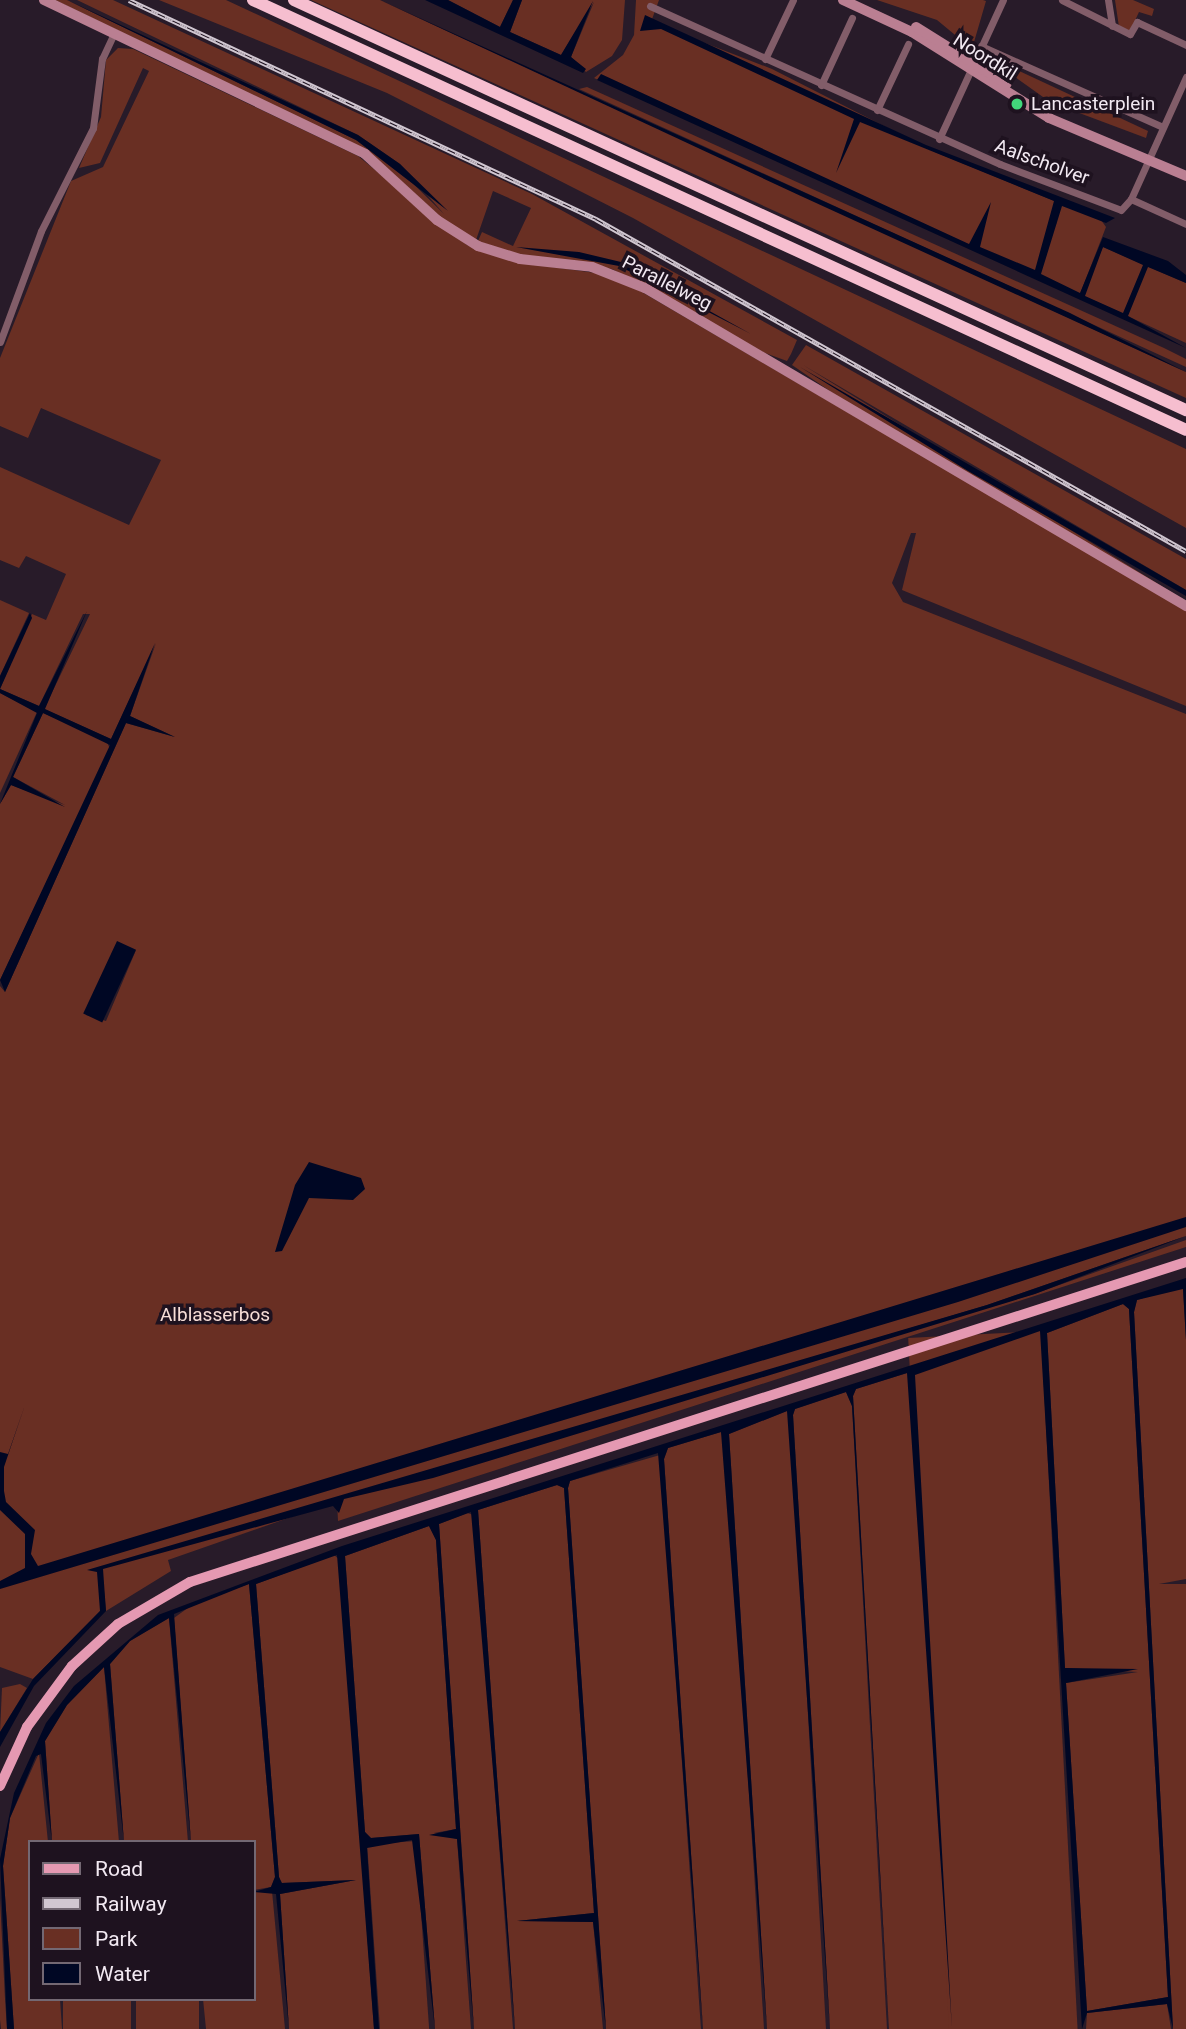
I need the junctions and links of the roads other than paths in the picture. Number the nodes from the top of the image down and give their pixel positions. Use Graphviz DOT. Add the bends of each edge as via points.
graph roads {
  1 [pos="44,0"];
  2 [pos="253,0"];
  3 [pos="294,0"];
  4 [pos="793,0"];
  5 [pos="843,0"];
  6 [pos="859,0"];
  7 [pos="1003,0"];
  8 [pos="1062,0"];
  9 [pos="1108,0"];
  10 [pos="650,6"];
  11 [pos="852,18"];
  12 [pos="1112,26"];
  13 [pos="113,36"];
  14 [pos="908,44"];
  15 [pos="1186,45"];
  16 [pos="981,46"];
  17 [pos="765,59"];
  18 [pos="972,66"];
  19 [pos="1186,76"];
  20 [pos="821,85"];
  21 [pos="877,110"];
  22 [pos="1163,127"];
  23 [pos="939,139"];
  24 [pos="1151,153"];
  25 [pos="1186,173"];
  26 [pos="1131,199"];
  27 [pos="1186,224"];
  28 [pos="0,342"];
  29 [pos="1186,410"];
  30 [pos="1145,411"];
  31 [pos="1186,430"];
  32 [pos="1186,435"];
  33 [pos="1186,606"];
  34 [pos="1186,1262"];
  35 [pos="0,1786"];
  1 -- 13 [label="street, Parallelweg"];
  2 -- 30 [label="highway"];
  3 -- 29 [label="highway"];
  4 -- 17 [label="street"];
  5 -- 18 [label="street, Noordkil"];
  6 -- 18 [label="street, Noordkil"];
  7 -- 16 [label="street"];
  8 -- 12 [label="street"];
  9 -- 12 [label="street"];
  10 -- 17 [label="street, Aalscholver"];
  11 -- 20 [label="street"];
  12 -- 15 [label="street" via="1130,34 1137,22"];
  13 -- 28 [label="street" via="103,59 93,128 41,231"];
  13 -- 33 [label="street, Parallelweg" via="365,154 437,220 478,246 520,259 592,267 645,288"];
  14 -- 21 [label="street"];
  16 -- 18 [label="street"];
  16 -- 22 [label="street, Noordkil"];
  17 -- 20 [label="street, Aalscholver"];
  18 -- 23 [label="street"];
  18 -- 24 [label="street, Noordkil" via="1049,118"];
  19 -- 22 [label="street"];
  20 -- 21 [label="street, Aalscholver"];
  21 -- 23 [label="street, Aalscholver"];
  22 -- 24 [label="street"];
  23 -- 26 [label="street, Aalscholver" via="1121,210"];
  24 -- 25 [label="street, Noordkil"];
  24 -- 26 [label="street"];
  26 -- 27 [label="street"];
  30 -- 31 [label="highway"];
  30 -- 32 [label="highway"];
  34 -- 35 [label="main road" via="190,1582 134,1612 72,1666 27,1727"];
}
